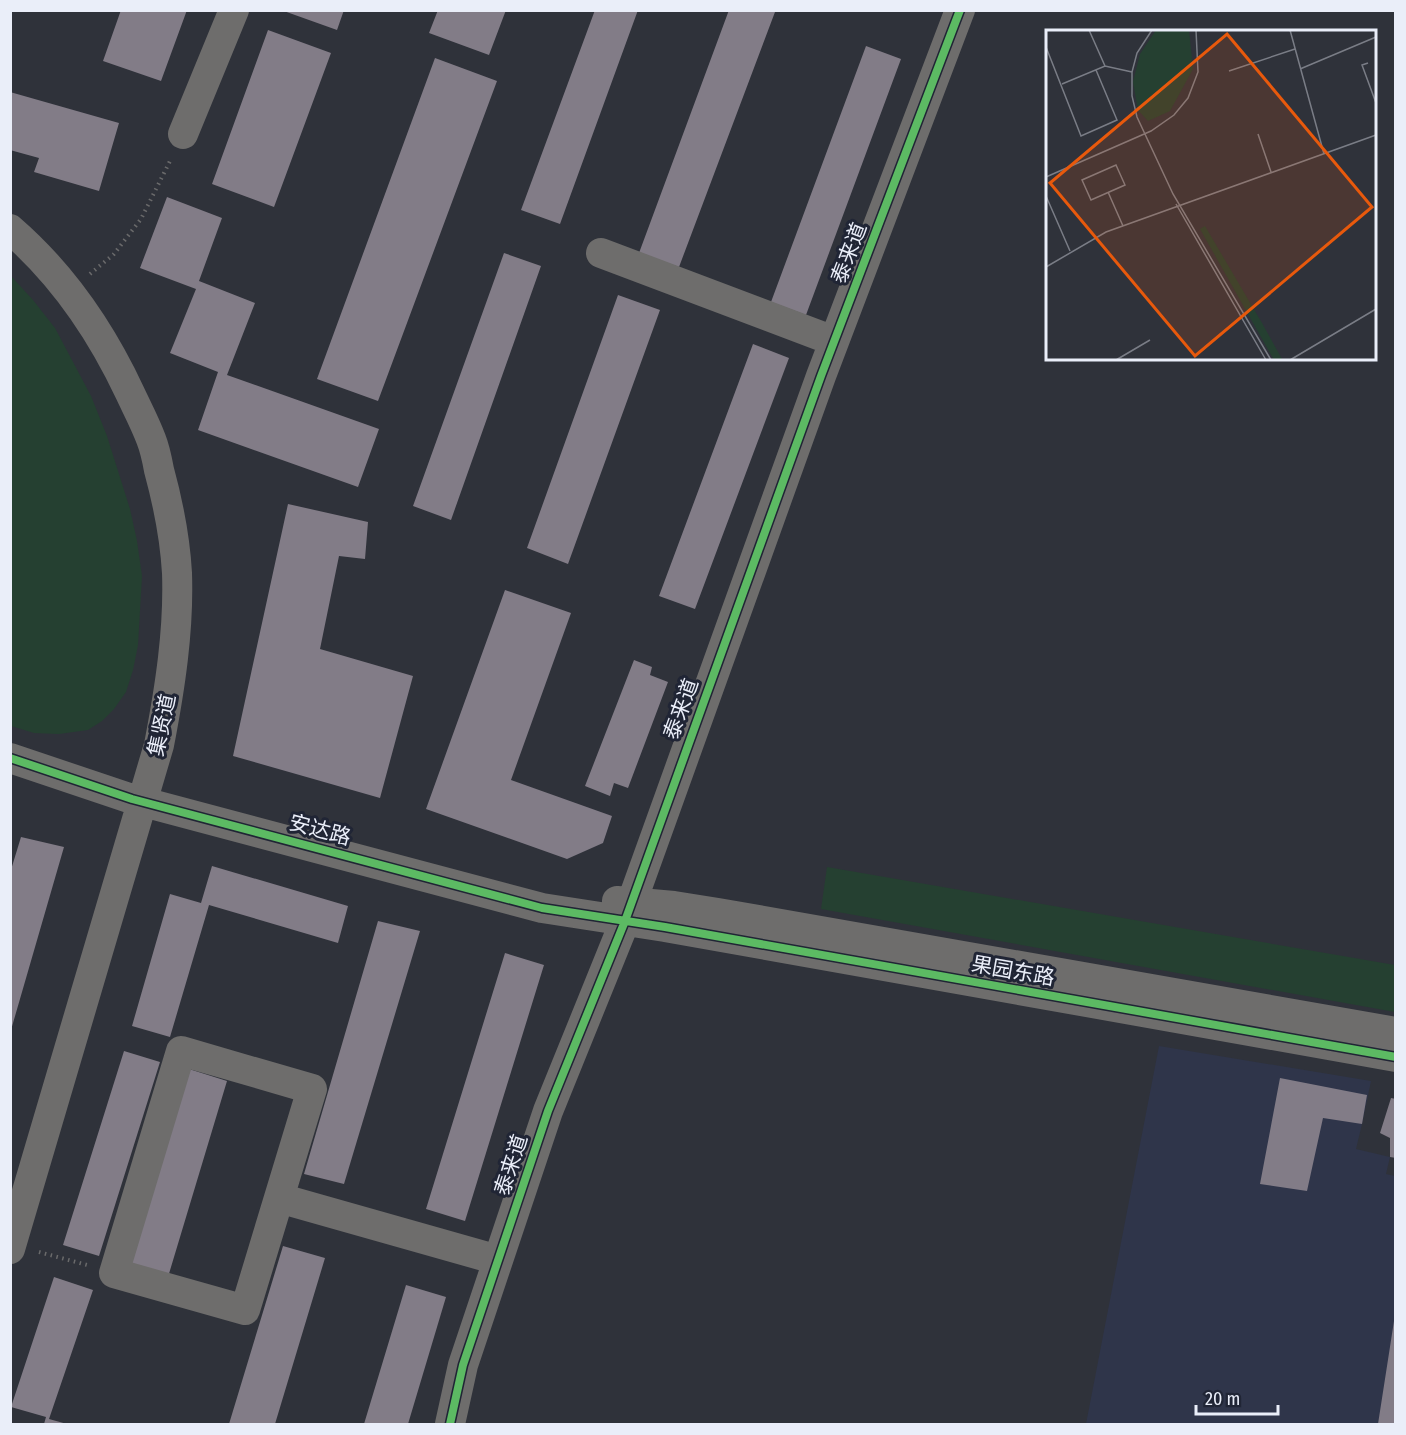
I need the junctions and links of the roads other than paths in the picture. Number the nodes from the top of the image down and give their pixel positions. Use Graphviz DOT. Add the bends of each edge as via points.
graph roads {
  1 [pos="234,10"];
  2 [pos="954,13"];
  3 [pos="183,134"];
  4 [pos="10,229"];
  5 [pos="10,244"];
  6 [pos="601,253"];
  7 [pos="834,341"];
  8 [pos="10,747"];
  9 [pos="10,758"];
  10 [pos="139,796"];
  11 [pos="628,912"];
  12 [pos="1395,1032"];
  13 [pos="1395,1057"];
  14 [pos="279,1198"];
  15 [pos="10,1203"];
  16 [pos="11,1246"];
  17 [pos="498,1260"];
  18 [pos="450,1425"];
  1 -- 3 [label="street"];
  2 -- 7 [label="street, 泰来道"];
  4 -- 10 [label="street, 集贤道" via="31,246 66,288 105,344 151,440 172,526 177,598 170,690 159,744"];
  5 -- 10 [label="street, 集贤道" via="56,294 96,357 129,420 155,504 166,598 158,689"];
  6 -- 7 [label="street"];
  7 -- 11 [label="street, 泰来道"];
  8 -- 10 [label="street, 安达路"];
  9 -- 10 [label="street, 安达路"];
  10 -- 11 [label="street, 安达路" via="542,908"];
  10 -- 15 [label="street, 集贤道"];
  10 -- 16 [label="street, 集贤道"];
  11 -- 12 [label="street, 果园东路" via="674,906"];
  11 -- 13 [label="street, 果园东路" via="665,927 714,937"];
  11 -- 17 [label="street, 泰来道" via="548,1111"];
  14 -- 14 [label="street" via="245,1310 114,1273 181,1051 312,1089"];
  14 -- 17 [label="street"];
  17 -- 18 [label="street, 泰来道" via="463,1365"];
}
